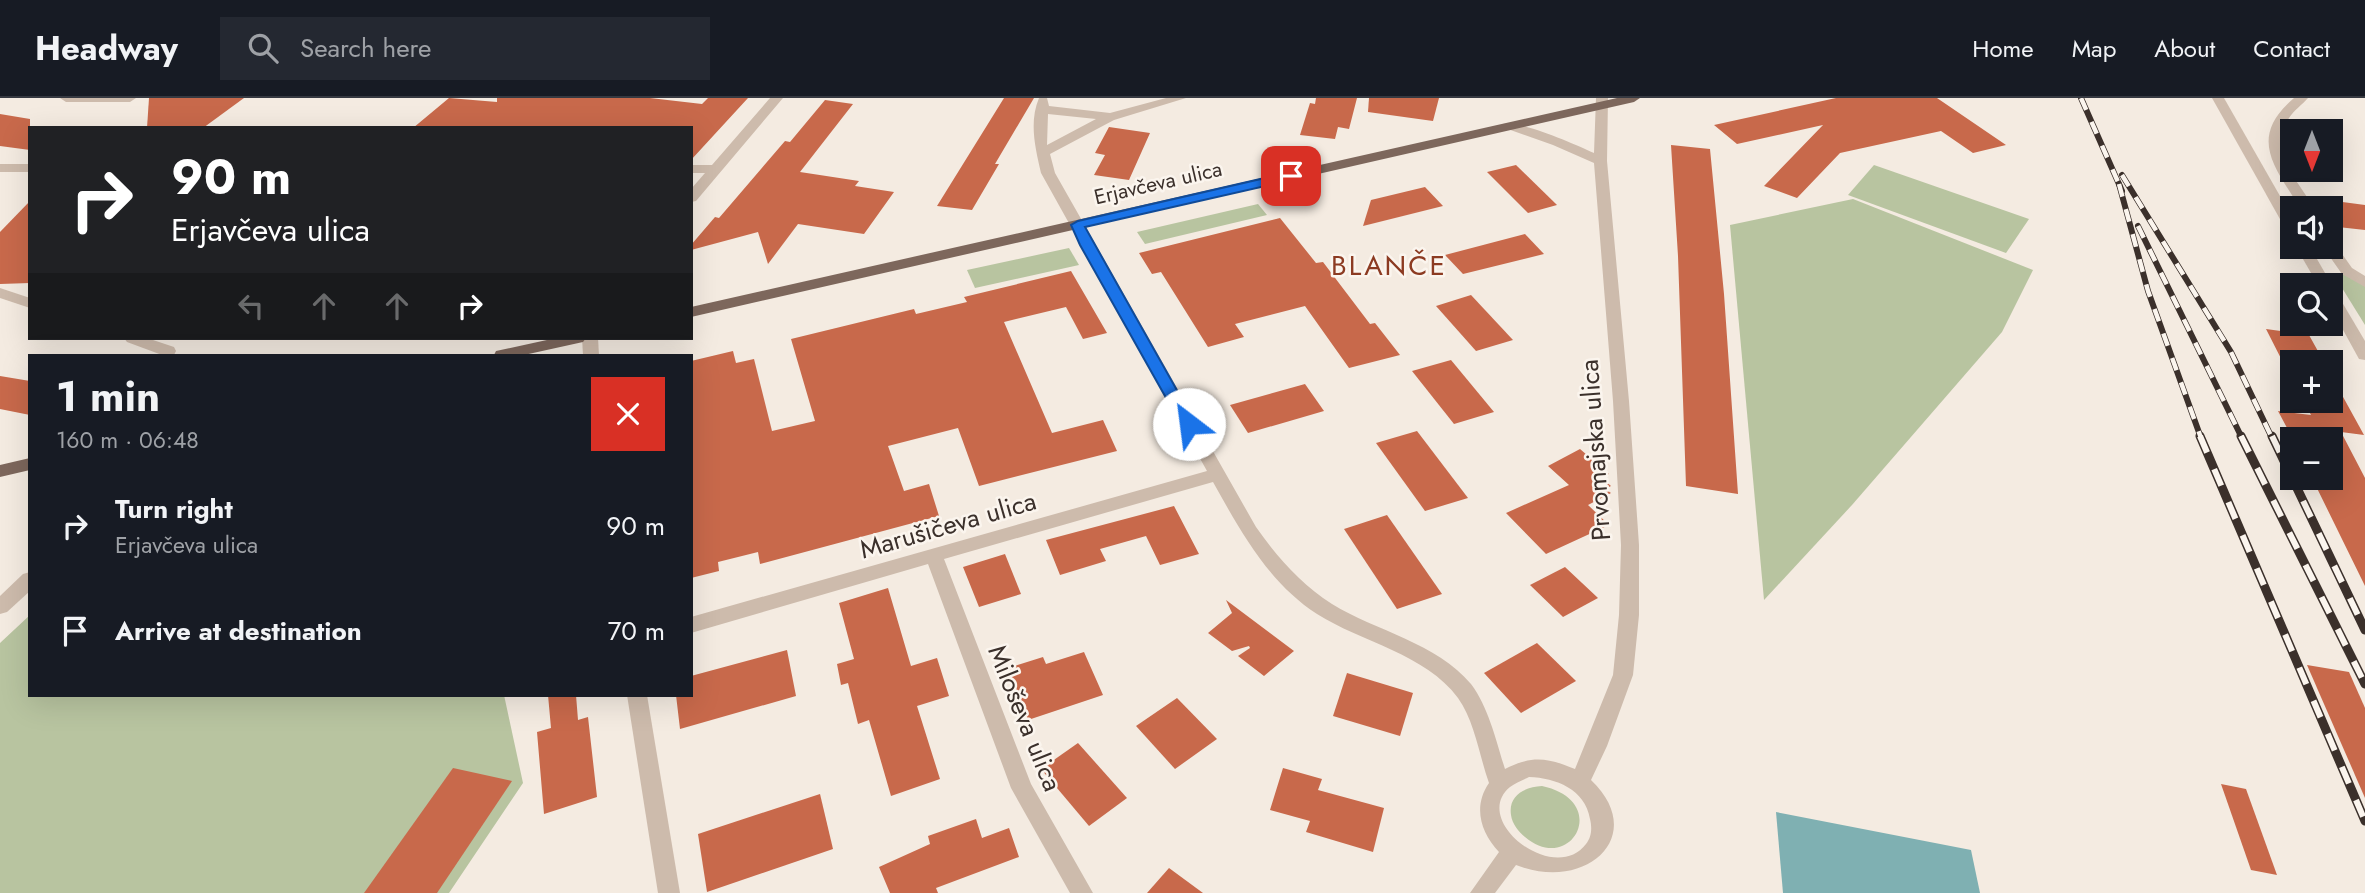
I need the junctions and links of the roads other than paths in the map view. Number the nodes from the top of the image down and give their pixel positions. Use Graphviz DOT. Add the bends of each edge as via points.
graph roads {
  1 [pos="66,98"];
  2 [pos="130,98"];
  3 [pos="777,98"];
  4 [pos="1180,98"];
  5 [pos="1634,98"];
  6 [pos="2218,98"];
  7 [pos="2302,98"];
  8 [pos="1602,102"];
  9 [pos="1042,104"];
  10 [pos="1110,117"];
  11 [pos="1508,127"];
  12 [pos="1043,152"];
  13 [pos="1600,161"];
  14 [pos="0,168"];
  15 [pos="28,168"];
  16 [pos="693,169"];
  17 [pos="715,169"];
  18 [pos="693,196"];
  19 [pos="2300,196"];
  20 [pos="2280,207"];
  21 [pos="1078,225"];
  22 [pos="2338,259"];
  23 [pos="2365,282"];
  24 [pos="0,293"];
  25 [pos="28,302"];
  26 [pos="693,312"];
  27 [pos="2343,316"];
  28 [pos="137,340"];
  29 [pos="569,340"];
  30 [pos="166,353"];
  31 [pos="506,354"];
  32 [pos="2365,355"];
  33 [pos="28,464"];
  34 [pos="0,471"];
  35 [pos="1218,474"];
  36 [pos="934,556"];
  37 [pos="28,581"];
  38 [pos="0,607"];
  39 [pos="693,624"];
  40 [pos="637,697"];
  41 [pos="1499,782"];
  42 [pos="1579,783"];
  43 [pos="1512,853"];
  44 [pos="669,893"];
  45 [pos="1082,893"];
  46 [pos="1481,893"];
  1 -- 2 [label="street"];
  3 -- 17 [label="street"];
  4 -- 10 [label="street"];
  5 -- 8 [label="main road, Erjavčeva ulica"];
  6 -- 20 [label="street"];
  7 -- 19 [label="street" via="2276,129 2274,151"];
  8 -- 11 [label="main road, Erjavčeva ulica"];
  8 -- 13 [label="street, Prvomajska ulica"];
  9 -- 10 [label="street"];
  9 -- 12 [label="street" via="1039,140"];
  10 -- 12 [label="street"];
  11 -- 13 [label="street"];
  11 -- 21 [label="main road, Erjavčeva ulica"];
  12 -- 21 [label="street" via="1048,173"];
  13 -- 42 [label="street, Prvomajska ulica" via="1621,401 1630,545 1629,615 1623,675"];
  14 -- 15 [label="street"];
  16 -- 17 [label="street"];
  17 -- 18 [label="street"];
  21 -- 26 [label="main road, Erjavčeva ulica"];
  21 -- 35 [label="street"];
  22 -- 23 [label="street"];
  24 -- 25 [label="street"];
  27 -- 32 [label="street"];
  28 -- 30 [label="street"];
  29 -- 31 [label="main road"];
  33 -- 34 [label="main road"];
  35 -- 36 [label="street, Marušičeva ulica"];
  35 -- 41 [label="street" via="1269,561 1312,600 1444,671 1465,690"];
  36 -- 39 [label="street, Marušičeva ulica"];
  36 -- 45 [label="street, Miloševa ulica" via="1022,788"];
  37 -- 38 [label="street"];
  40 -- 44 [label="street"];
  41 -- 42 [label="street" via="1527,768 1545,768"];
  41 -- 43 [label="street" via="1488,808 1491,824"];
  42 -- 43 [label="street" via="1600,809 1604,825 1594,853 1582,863 1547,868"];
  43 -- 46 [label="street"];
}
